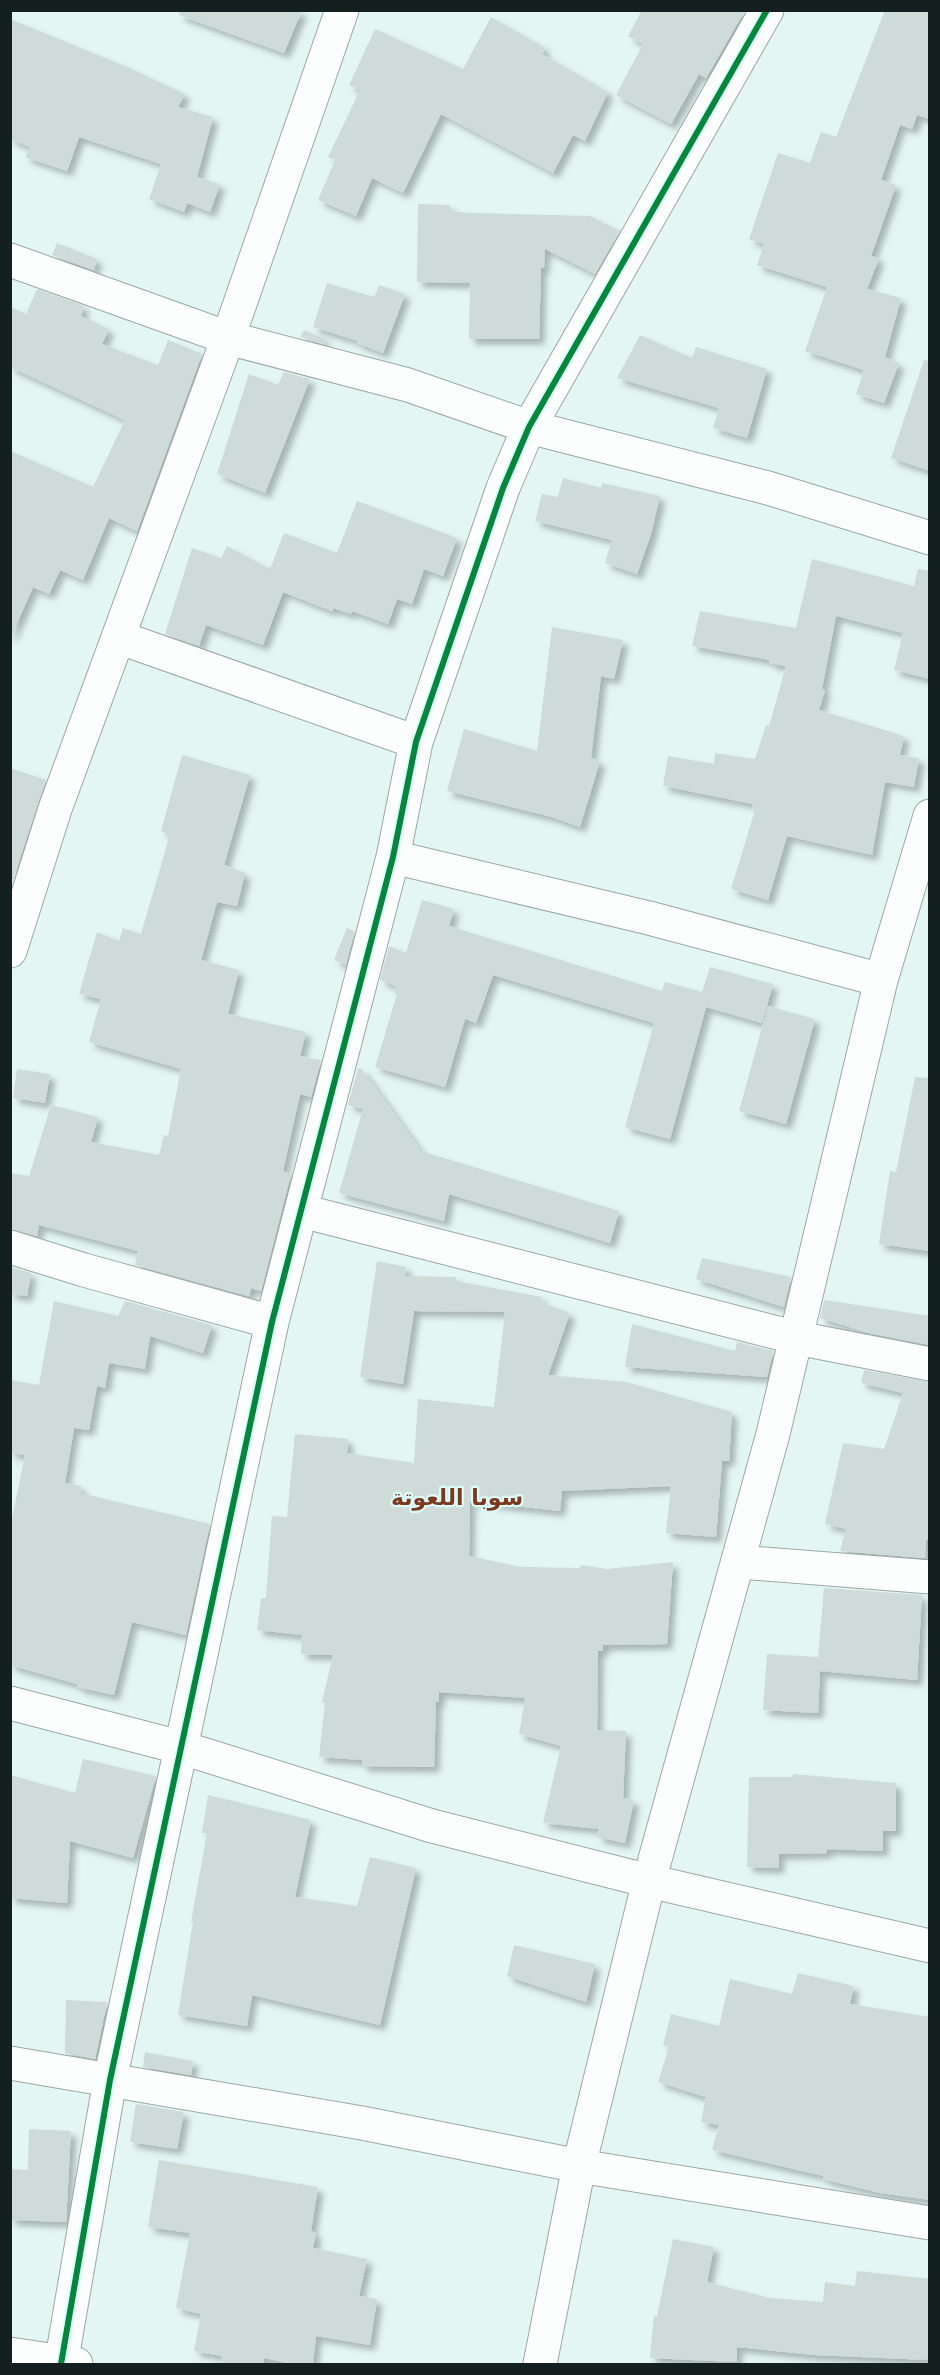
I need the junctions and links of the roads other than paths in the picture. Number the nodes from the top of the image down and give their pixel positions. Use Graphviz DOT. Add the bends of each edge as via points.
graph roads {
  1 [pos="342,10"];
  2 [pos="767,10"];
  3 [pos="10,260"];
  4 [pos="228,338"];
  5 [pos="529,427"];
  6 [pos="930,537"];
  7 [pos="118,637"];
  8 [pos="416,742"];
  9 [pos="930,816"];
  10 [pos="393,857"];
  11 [pos="10,951"];
  12 [pos="881,980"];
  13 [pos="302,1211"];
  14 [pos="10,1247"];
  15 [pos="272,1322"];
  16 [pos="797,1338"];
  17 [pos="930,1364"];
  18 [pos="739,1562"];
  19 [pos="930,1576"];
  20 [pos="10,1703"];
  21 [pos="183,1748"];
  22 [pos="649,1881"];
  23 [pos="930,1946"];
  24 [pos="10,2063"];
  25 [pos="110,2080"];
  26 [pos="579,2166"];
  27 [pos="930,2223"];
  28 [pos="10,2354"];
  29 [pos="66,2364"];
  30 [pos="540,2364"];
  1 -- 4 [label="street"];
  2 -- 5 [label="street"];
  3 -- 4 [label="street"];
  4 -- 5 [label="street" via="408,385"];
  4 -- 7 [label="street"];
  5 -- 6 [label="street" via="768,488"];
  5 -- 8 [label="street" via="495,510"];
  7 -- 8 [label="street"];
  7 -- 11 [label="street" via="55,809"];
  8 -- 10 [label="street"];
  9 -- 12 [label="street"];
  10 -- 12 [label="street" via="648,918"];
  10 -- 13 [label="street"];
  12 -- 16 [label="street"];
  13 -- 15 [label="street"];
  13 -- 16 [label="street"];
  14 -- 15 [label="street"];
  15 -- 21 [label="street"];
  16 -- 17 [label="street"];
  16 -- 18 [label="street"];
  18 -- 19 [label="street"];
  18 -- 22 [label="street"];
  20 -- 21 [label="street"];
  21 -- 22 [label="street" via="432,1826"];
  21 -- 25 [label="street"];
  22 -- 23 [label="street"];
  22 -- 26 [label="street"];
  24 -- 25 [label="street"];
  25 -- 26 [label="street" via="362,2123"];
  25 -- 29 [label="street"];
  26 -- 27 [label="street"];
  26 -- 30 [label="street"];
  28 -- 29 [label="street"];
}
